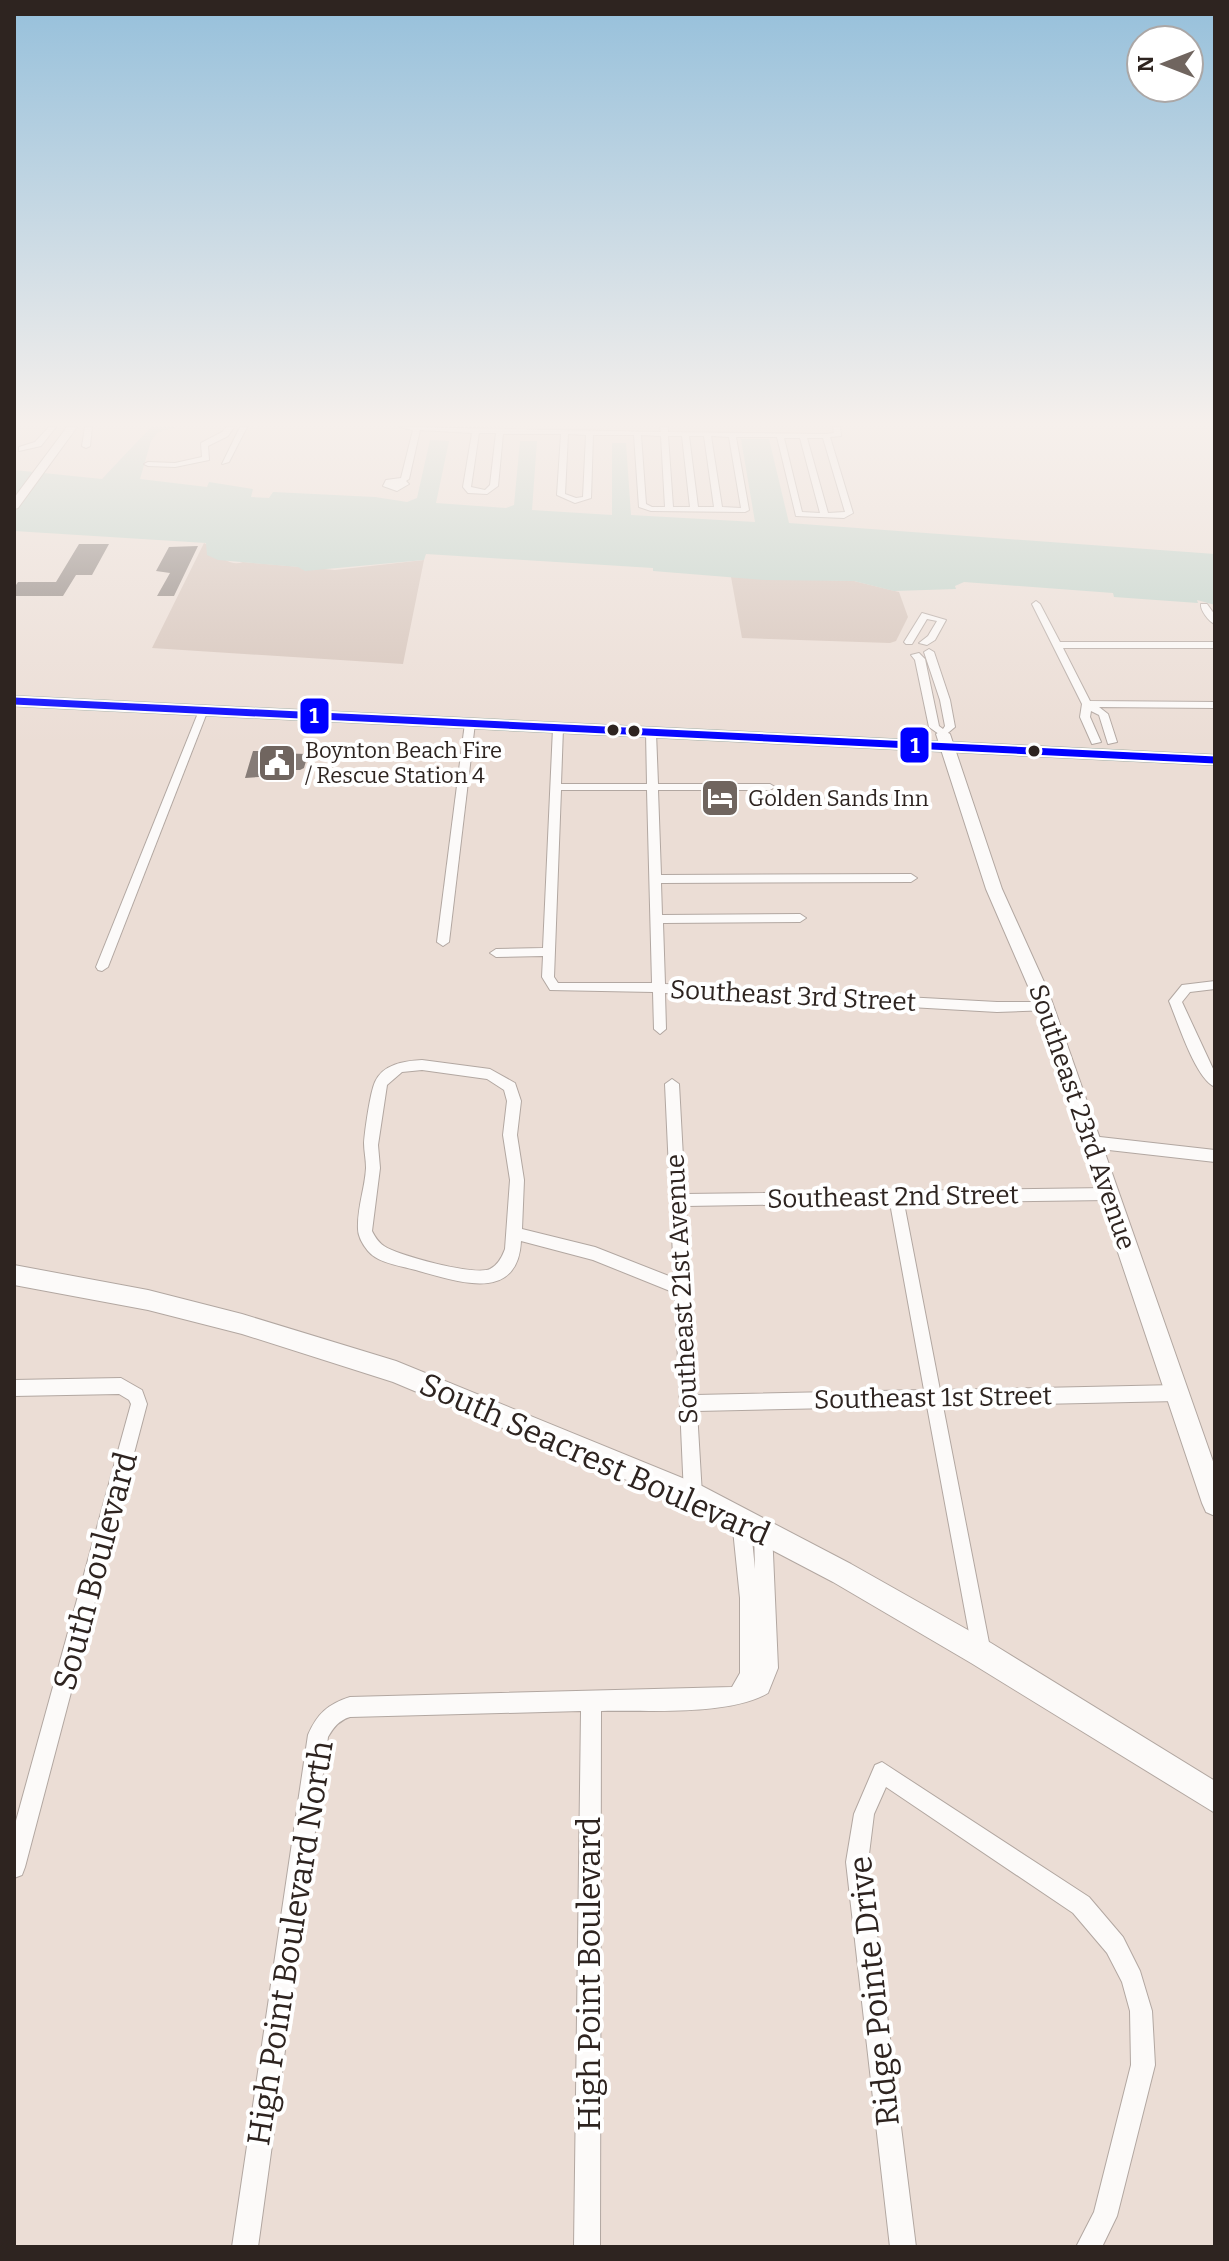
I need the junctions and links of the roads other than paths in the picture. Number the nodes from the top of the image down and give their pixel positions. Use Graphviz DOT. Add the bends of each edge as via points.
graph roads {
  1 [pos="1036,604"];
  2 [pos="1204,606"];
  3 [pos="1215,621"];
  4 [pos="909,642"];
  5 [pos="1056,645"];
  6 [pos="1215,645"];
  7 [pos="926,647"];
  8 [pos="916,655"];
  9 [pos="14,690"];
  10 [pos="14,701"];
  11 [pos="1087,704"];
  12 [pos="1215,705"];
  13 [pos="200,706"];
  14 [pos="470,723"];
  15 [pos="649,726"];
  16 [pos="558,728"];
  17 [pos="945,741"];
  18 [pos="1098,746"];
  19 [pos="1215,747"];
  20 [pos="1215,760"];
  21 [pos="556,787"];
  22 [pos="770,787"];
  23 [pos="652,788"];
  24 [pos="911,878"];
  25 [pos="657,879"];
  26 [pos="800,918"];
  27 [pos="658,919"];
  28 [pos="443,942"];
  29 [pos="549,952"];
  30 [pos="496,953"];
  31 [pos="102,967"];
  32 [pos="1215,985"];
  33 [pos="660,988"];
  34 [pos="1045,1007"];
  35 [pos="660,1029"];
  36 [pos="1215,1082"];
  37 [pos="672,1084"];
  38 [pos="1091,1142"];
  39 [pos="1215,1156"];
  40 [pos="1108,1194"];
  41 [pos="896,1197"];
  42 [pos="678,1200"];
  43 [pos="514,1233"];
  44 [pos="14,1275"];
  45 [pos="681,1288"];
  46 [pos="14,1388"];
  47 [pos="1177,1393"];
  48 [pos="934,1398"];
  49 [pos="688,1403"];
  50 [pos="693,1495"];
  51 [pos="1215,1503"];
  52 [pos="752,1526"];
  53 [pos="981,1653"];
  54 [pos="591,1701"];
  55 [pos="1215,1798"];
  56 [pos="14,1867"];
  57 [pos="245,2247"];
  58 [pos="587,2247"];
  59 [pos="903,2247"];
  60 [pos="1089,2247"];
  1 -- 5 [label="street"];
  2 -- 3 [label="street"];
  4 -- 7 [label="street"];
  4 -- 7 [label="street" via="925,615 939,617"];
  4 -- 8 [label="street" via="905,649"];
  5 -- 6 [label="street"];
  5 -- 11 [label="street"];
  7 -- 8 [label="street"];
  7 -- 17 [label="street" via="942,686 950,727"];
  8 -- 17 [label="street" via="934,727"];
  9 -- 13 [label="main road"];
  10 -- 13 [label="main road"];
  11 -- 12 [label="street"];
  11 -- 18 [label="street" via="1085,717"];
  11 -- 18 [label="street" via="1103,714"];
  13 -- 14 [label="main road"];
  13 -- 15 [label="main road" via="230,700"];
  13 -- 31 [label="street"];
  14 -- 16 [label="main road"];
  14 -- 28 [label="street"];
  15 -- 16 [label="main road" via="632,731"];
  15 -- 17 [label="main road"];
  15 -- 17 [label="main road" via="756,725"];
  15 -- 23 [label="street"];
  16 -- 21 [label="street"];
  17 -- 18 [label="main road"];
  17 -- 34 [label="street, Southeast 23rd Avenue" via="994,889"];
  18 -- 19 [label="main road"];
  18 -- 20 [label="main road"];
  21 -- 23 [label="street"];
  21 -- 29 [label="street"];
  22 -- 23 [label="street"];
  23 -- 25 [label="street"];
  24 -- 25 [label="street"];
  25 -- 27 [label="street"];
  26 -- 27 [label="street"];
  27 -- 33 [label="street"];
  29 -- 30 [label="street"];
  29 -- 33 [label="street, Southeast 3rd Street" via="548,977 554,987"];
  32 -- 36 [label="street" via="1180,991 1175,1006"];
  33 -- 34 [label="street, Southeast 3rd Street"];
  33 -- 35 [label="street"];
  34 -- 38 [label="street, Southeast 23rd Avenue"];
  37 -- 42 [label="street, Southeast 21st Avenue"];
  38 -- 39 [label="street"];
  38 -- 40 [label="street, Southeast 23rd Avenue"];
  40 -- 41 [label="street, Southeast 2nd Street"];
  40 -- 47 [label="street, Southeast 23rd Avenue"];
  41 -- 42 [label="street, Southeast 2nd Street"];
  41 -- 48 [label="street"];
  42 -- 45 [label="street, Southeast 21st Avenue"];
  43 -- 43 [label="street" via="506,1265 481,1279 459,1278 373,1245 365,1231 371,1145 381,1083 391,1071 412,1065 490,1074 510,1087 517,1180"];
  43 -- 45 [label="street" via="595,1254"];
  44 -- 50 [label="street, South Seacrest Boulevard" via="229,1320 381,1367"];
  45 -- 49 [label="street, Southeast 21st Avenue"];
  46 -- 56 [label="street, South Boulevard" via="121,1386 136,1395 139,1404"];
  47 -- 48 [label="street, Southeast 1st Street"];
  47 -- 51 [label="street, Southeast 23rd Avenue"];
  48 -- 49 [label="street, Southeast 1st Street"];
  48 -- 53 [label="street"];
  49 -- 50 [label="street, Southeast 21st Avenue"];
  50 -- 52 [label="street, South Seacrest Boulevard"];
  52 -- 53 [label="street, South Seacrest Boulevard"];
  52 -- 54 [label="street, High Point Boulevard North" via="768,1668 761,1686 738,1695"];
  53 -- 55 [label="street, South Seacrest Boulevard"];
  54 -- 57 [label="street, High Point Boulevard North" via="350,1707 325,1720 318,1735"];
  54 -- 58 [label="street, High Point Boulevard"];
  59 -- 60 [label="street, Ridge Pointe Drive" via="857,1862 864,1814 882,1772 1081,1905 1115,1945 1132,1979 1141,2011 1143,2065 1105,2216"];
}
